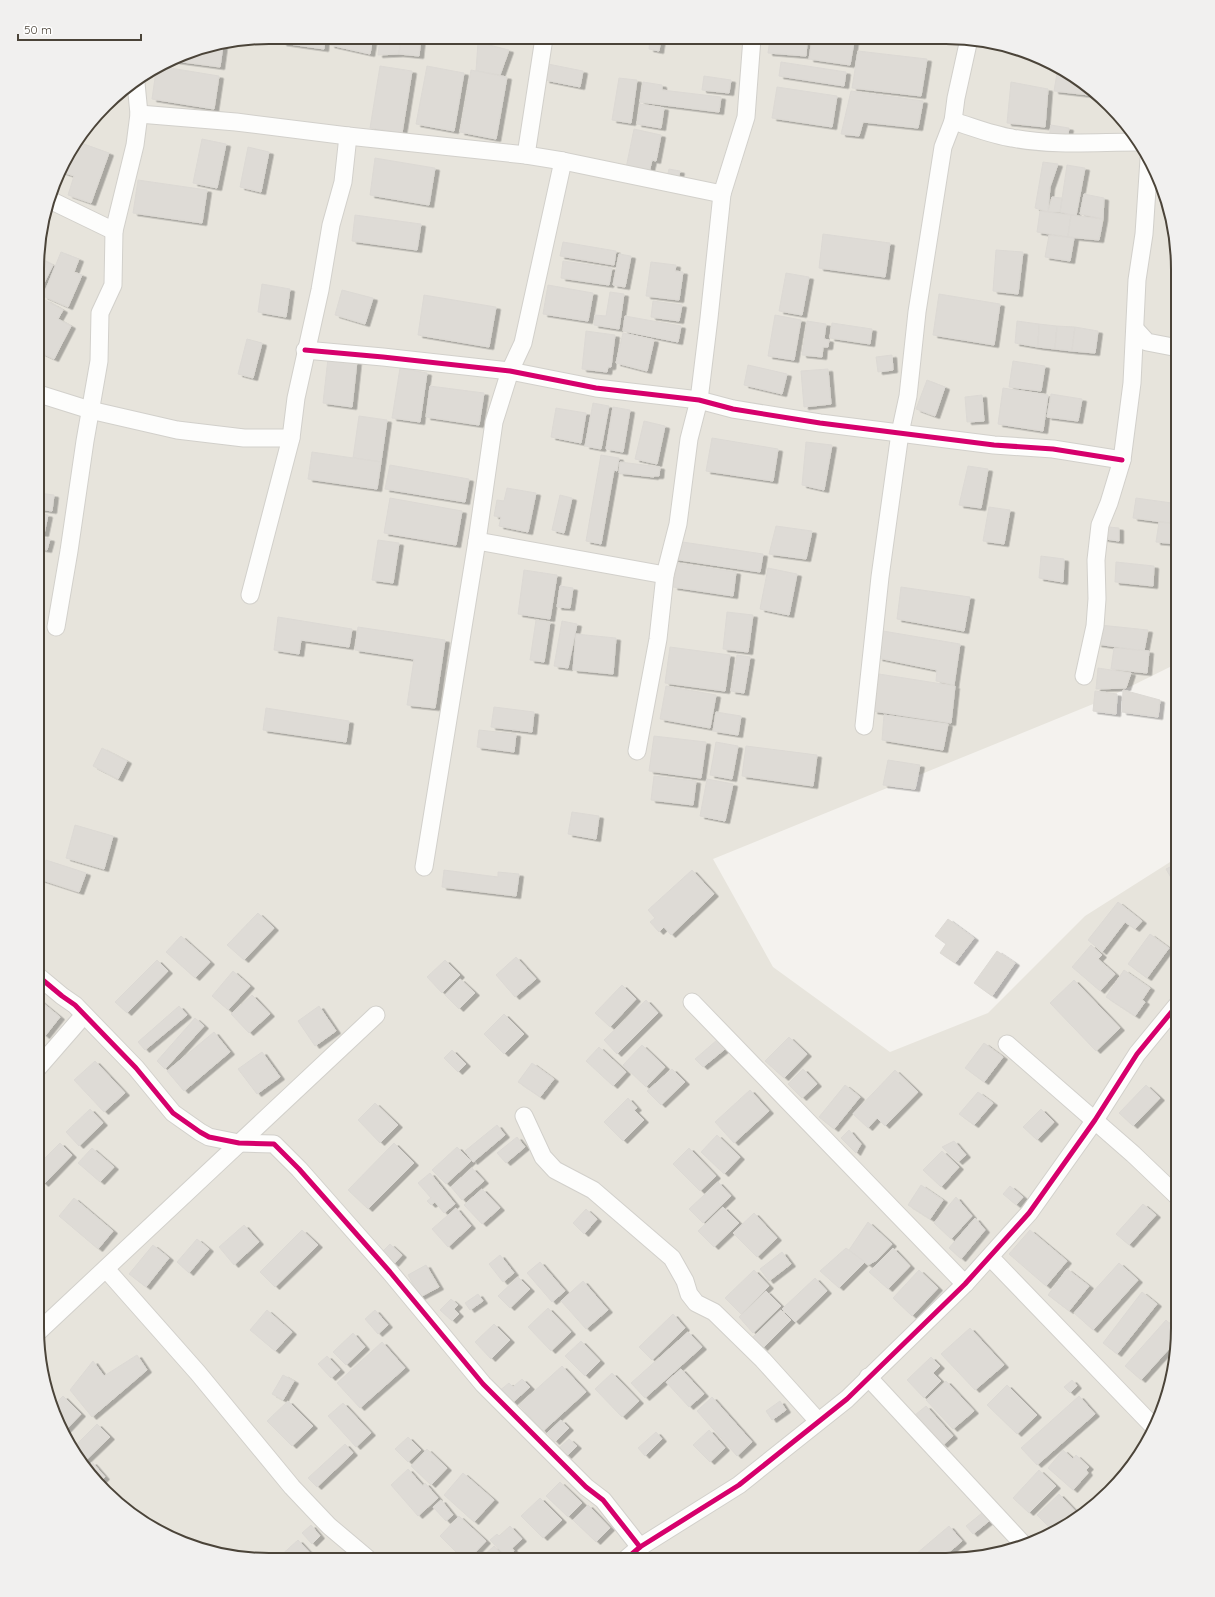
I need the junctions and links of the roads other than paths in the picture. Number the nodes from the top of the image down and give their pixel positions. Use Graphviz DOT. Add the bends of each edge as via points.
graph roads {
  1 [pos="543,44"];
  2 [pos="752,44"];
  3 [pos="967,45"];
  4 [pos="136,88"];
  5 [pos="139,114"];
  6 [pos="953,121"];
  7 [pos="348,136"];
  8 [pos="1132,142"];
  9 [pos="526,155"];
  10 [pos="563,161"];
  11 [pos="1148,171"];
  12 [pos="722,194"];
  13 [pos="55,202"];
  14 [pos="114,231"];
  15 [pos="1136,330"];
  16 [pos="1171,347"];
  17 [pos="305,350"];
  18 [pos="510,371"];
  19 [pos="44,396"];
  20 [pos="699,400"];
  21 [pos="90,410"];
  22 [pos="900,433"];
  23 [pos="291,438"];
  24 [pos="1122,460"];
  25 [pos="477,541"];
  26 [pos="665,575"];
  27 [pos="250,595"];
  28 [pos="56,627"];
  29 [pos="1084,676"];
  30 [pos="864,726"];
  31 [pos="638,751"];
  32 [pos="424,867"];
  33 [pos="44,981"];
  34 [pos="692,1002"];
  35 [pos="1171,1013"];
  36 [pos="84,1015"];
  37 [pos="376,1015"];
  38 [pos="1007,1044"];
  39 [pos="44,1062"];
  40 [pos="524,1116"];
  41 [pos="1095,1120"];
  42 [pos="239,1144"];
  43 [pos="1171,1190"];
  44 [pos="990,1257"];
  45 [pos="106,1269"];
  46 [pos="965,1284"];
  47 [pos="44,1326"];
  48 [pos="868,1377"];
  49 [pos="818,1421"];
  50 [pos="1150,1423"];
  51 [pos="1020,1540"];
  52 [pos="640,1547"];
  53 [pos="361,1553"];
  54 [pos="633,1553"];
  1 -- 9 [label="street"];
  2 -- 12 [label="street" via="746,117"];
  3 -- 6 [label="street"];
  4 -- 5 [label="street"];
  5 -- 7 [label="street" via="236,122"];
  5 -- 14 [label="street" via="136,145"];
  6 -- 8 [label="street" via="991,134 1044,143"];
  6 -- 22 [label="street" via="943,148 917,312 908,396"];
  7 -- 9 [label="street"];
  7 -- 17 [label="street" via="343,182 331,225 320,290"];
  9 -- 10 [label="street"];
  10 -- 12 [label="street"];
  10 -- 18 [label="street" via="522,343"];
  11 -- 15 [label="street" via="1144,234 1137,280"];
  12 -- 20 [label="street"];
  13 -- 14 [label="street"];
  14 -- 21 [label="street" via="113,285 100,313 99,361"];
  15 -- 16 [label="street" via="1147,342"];
  15 -- 24 [label="street"];
  17 -- 18 [label="street"];
  17 -- 23 [label="street"];
  18 -- 20 [label="street" via="596,388"];
  18 -- 25 [label="street" via="494,422"];
  19 -- 21 [label="street"];
  20 -- 22 [label="street" via="734,409"];
  20 -- 26 [label="street" via="690,439 678,524"];
  21 -- 23 [label="street" via="177,430 244,438"];
  21 -- 28 [label="street"];
  22 -- 24 [label="street" via="994,445 1053,449"];
  22 -- 30 [label="street" via="880,578"];
  23 -- 27 [label="street"];
  24 -- 29 [label="street" via="1100,525 1096,560 1095,626"];
  25 -- 26 [label="street"];
  25 -- 32 [label="street"];
  26 -- 31 [label="street" via="658,639"];
  33 -- 36 [label="street"];
  34 -- 46 [label="street"];
  35 -- 41 [label="street" via="1137,1054"];
  36 -- 39 [label="street"];
  36 -- 42 [label="street" via="136,1068 173,1113 208,1137"];
  37 -- 42 [label="street"];
  38 -- 41 [label="street"];
  40 -- 49 [label="street" via="543,1158 555,1170 593,1190 672,1258 689,1294 696,1302 714,1312 763,1360"];
  41 -- 43 [label="street"];
  41 -- 44 [label="street" via="1029,1214"];
  42 -- 45 [label="street"];
  42 -- 52 [label="street" via="274,1144 299,1169 390,1272 483,1384 575,1476 603,1500"];
  44 -- 46 [label="street"];
  44 -- 50 [label="street"];
  45 -- 47 [label="street"];
  45 -- 53 [label="street" via="198,1373 292,1487 329,1526"];
  46 -- 48 [label="street"];
  48 -- 49 [label="street" via="847,1399"];
  48 -- 51 [label="street"];
  49 -- 52 [label="street" via="739,1485"];
  52 -- 54 [label="street"];
}
